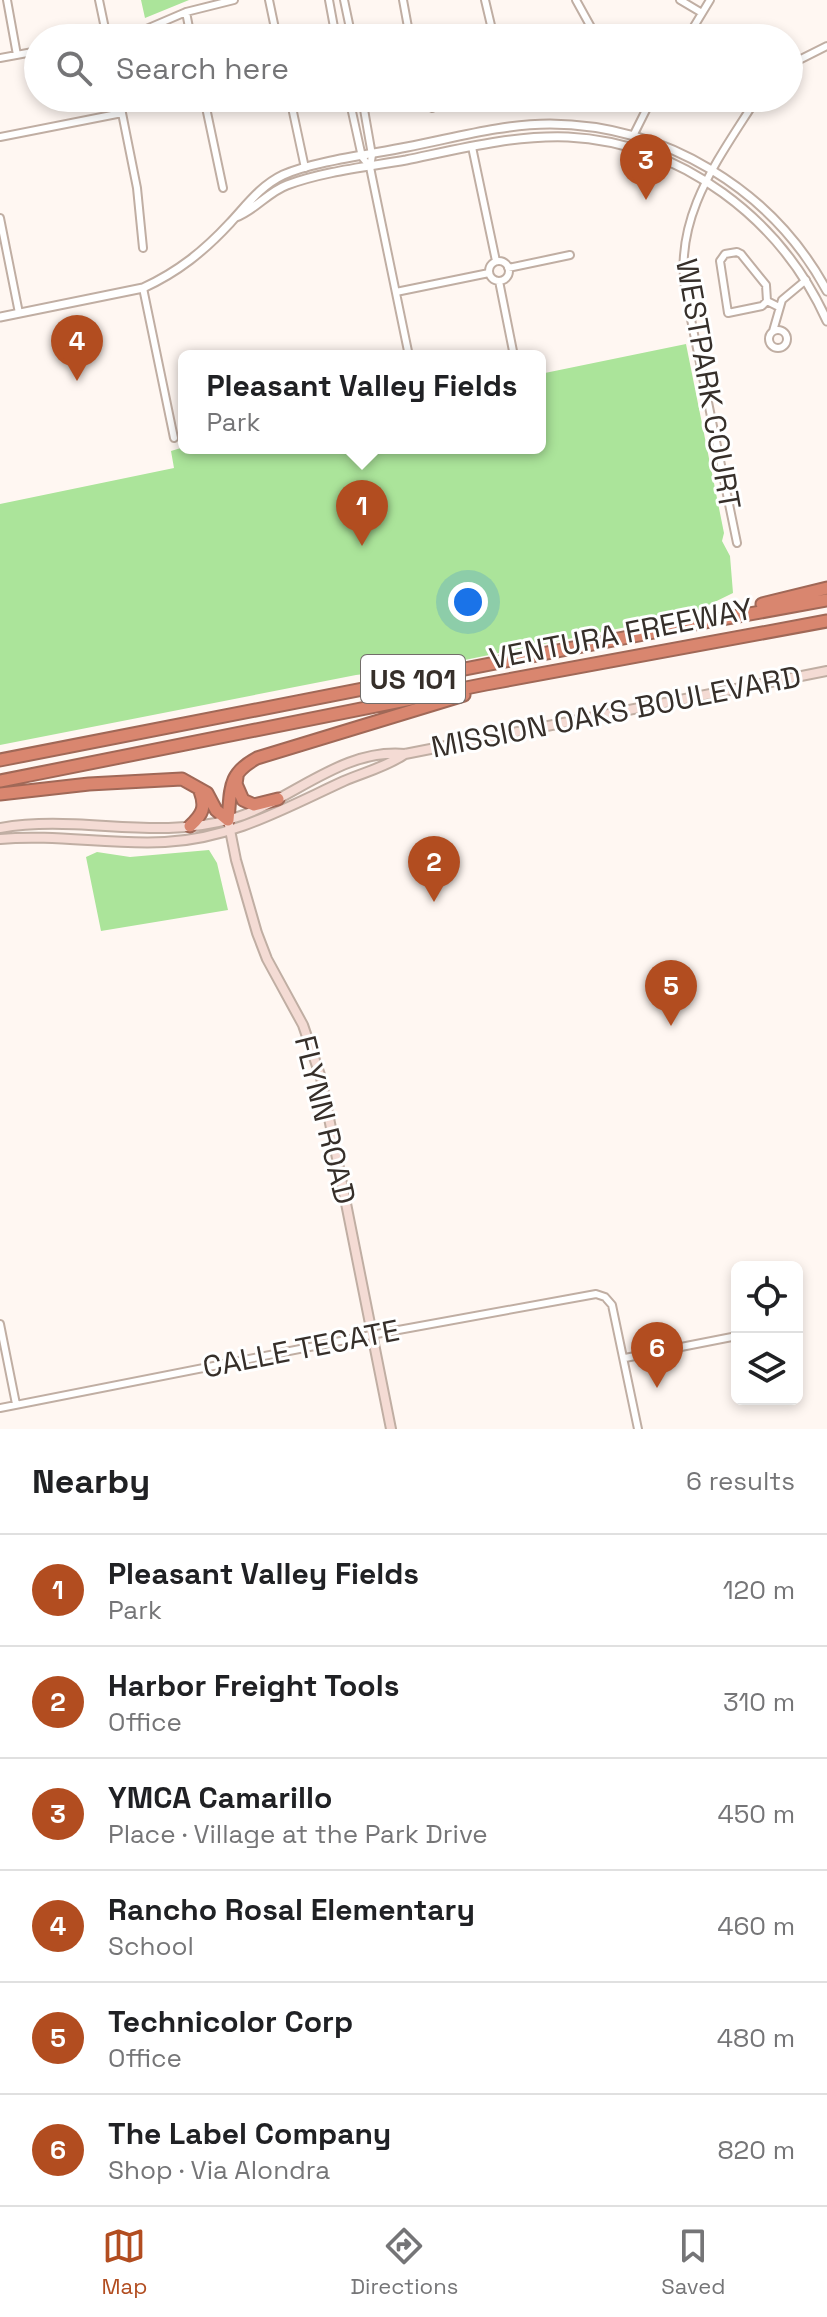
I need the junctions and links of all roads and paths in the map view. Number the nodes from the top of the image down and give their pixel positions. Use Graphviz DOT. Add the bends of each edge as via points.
graph roads {
  1 [pos="7,0"];
  2 [pos="99,0"];
  3 [pos="234,0"];
  4 [pos="269,0"];
  5 [pos="329,0"];
  6 [pos="344,0"];
  7 [pos="403,0"];
  8 [pos="485,0"];
  9 [pos="576,0"];
  10 [pos="680,0"];
  11 [pos="710,0"];
  12 [pos="186,12"];
  13 [pos="702,13"];
  14 [pos="103,24"];
  15 [pos="158,24"];
  16 [pos="188,24"];
  17 [pos="274,24"];
  18 [pos="333,24"];
  19 [pos="349,24"];
  20 [pos="407,24"];
  21 [pos="491,24"];
  22 [pos="589,24"];
  23 [pos="695,24"];
  24 [pos="827,46"];
  25 [pos="24,54"];
  26 [pos="17,55"];
  27 [pos="0,58"];
  28 [pos="803,58"];
  29 [pos="207,112"];
  30 [pos="293,112"];
  31 [pos="352,112"];
  32 [pos="364,112"];
  33 [pos="645,112"];
  34 [pos="748,112"];
  35 [pos="122,113"];
  36 [pos="634,134"];
  37 [pos="0,137"];
  38 [pos="472,147"];
  39 [pos="372,155"];
  40 [pos="362,157"];
  41 [pos="370,167"];
  42 [pos="305,168"];
  43 [pos="713,170"];
  44 [pos="706,181"];
  45 [pos="223,188"];
  46 [pos="236,217"];
  47 [pos="0,218"];
  48 [pos="143,248"];
  49 [pos="570,255"];
  50 [pos="496,261"];
  51 [pos="508,268"];
  52 [pos="489,273"];
  53 [pos="806,280"];
  54 [pos="499,281"];
  55 [pos="143,288"];
  56 [pos="827,291"];
  57 [pos="396,292"];
  58 [pos="767,301"];
  59 [pos="779,307"];
  60 [pos="19,313"];
  61 [pos="0,317"];
  62 [pos="827,321"];
  63 [pos="773,335"];
  64 [pos="408,350"];
  65 [pos="513,350"];
  66 [pos="174,438"];
  67 [pos="737,543"];
  68 [pos="827,588"];
  69 [pos="827,600"];
  70 [pos="827,621"];
  71 [pos="700,623"];
  72 [pos="827,671"];
  73 [pos="524,677"];
  74 [pos="405,754"];
  75 [pos="0,760"];
  76 [pos="237,772"];
  77 [pos="0,781"];
  78 [pos="199,786"];
  79 [pos="0,794"];
  80 [pos="278,799"];
  81 [pos="190,826"];
  82 [pos="228,826"];
  83 [pos="0,828"];
  84 [pos="0,839"];
  85 [pos="0,1324"];
  86 [pos="371,1335"];
  87 [pos="731,1337"];
  88 [pos="625,1358"];
  89 [pos="16,1404"];
  90 [pos="0,1408"];
  91 [pos="391,1429"];
  92 [pos="638,1429"];
  1 -- 26 [label="street"];
  2 -- 14 [label="street"];
  3 -- 12 [label="street"];
  4 -- 17 [label="street"];
  5 -- 18 [label="street"];
  6 -- 19 [label="street"];
  7 -- 20 [label="street"];
  8 -- 21 [label="street"];
  9 -- 22 [label="street"];
  10 -- 13 [label="street"];
  11 -- 13 [label="street"];
  12 -- 15 [label="street"];
  12 -- 16 [label="street"];
  13 -- 23 [label="street"];
  24 -- 28 [label="street"];
  25 -- 26 [label="street"];
  26 -- 27 [label="street"];
  29 -- 45 [label="street"];
  30 -- 42 [label="street"];
  31 -- 40 [label="street"];
  32 -- 39 [label="street"];
  33 -- 36 [label="street"];
  34 -- 43 [label="street, WESTPARK COURT"];
  35 -- 37 [label="street"];
  35 -- 48 [label="street"];
  36 -- 39 [label="street" via="577,125 519,126"];
  36 -- 43 [label="street"];
  38 -- 41 [label="street"];
  38 -- 44 [label="street" via="534,138 598,141 656,157"];
  38 -- 50 [label="street"];
  39 -- 40 [label="street"];
  39 -- 41 [label="street"];
  40 -- 41 [label="street"];
  40 -- 42 [label="street"];
  41 -- 46 [label="street" via="285,186"];
  41 -- 57 [label="street"];
  42 -- 46 [label="street" via="264,188"];
  43 -- 44 [label="street, WESTPARK COURT"];
  43 -- 56 [label="street" via="773,217"];
  44 -- 53 [label="street" via="759,221"];
  44 -- 67 [label="street, WESTPARK COURT" via="690,215 682,261"];
  46 -- 55 [label="street" via="194,259"];
  47 -- 60 [label="street"];
  49 -- 51 [label="street"];
  50 -- 51 [label="street"];
  50 -- 52 [label="street"];
  51 -- 54 [label="street" via="506,278"];
  52 -- 54 [label="street"];
  52 -- 57 [label="street"];
  53 -- 59 [label="street"];
  53 -- 62 [label="street"];
  54 -- 65 [label="street"];
  55 -- 60 [label="street"];
  55 -- 66 [label="street"];
  57 -- 64 [label="street"];
  58 -- 58 [label="street" via="728,313 721,283 725,254 741,254 766,285"];
  58 -- 59 [label="street"];
  59 -- 63 [label="street"];
  60 -- 61 [label="street"];
  68 -- 71 [label="highway"];
  69 -- 71 [label="highway, VENTURA FREEWAY / US 101"];
  70 -- 73 [label="highway, VENTURA FREEWAY / US 101"];
  71 -- 75 [label="highway, VENTURA FREEWAY / US 101"];
  72 -- 74 [label="main road, MISSION OAKS BOULEVARD"];
  73 -- 76 [label="highway" via="257,758"];
  73 -- 77 [label="highway, VENTURA FREEWAY / US 101"];
  74 -- 80 [label="main road, MISSION OAKS BOULEVARD" via="359,758"];
  74 -- 82 [label="main road, MISSION OAKS BOULEVARD" via="270,817"];
  76 -- 80 [label="highway" via="243,800 254,805"];
  76 -- 82 [label="highway"];
  78 -- 79 [label="highway" via="161,779"];
  78 -- 81 [label="highway" via="204,807"];
  78 -- 82 [label="highway"];
  80 -- 82 [label="main road, MISSION OAKS BOULEVARD"];
  81 -- 82 [label="main road, MISSION OAKS BOULEVARD"];
  81 -- 83 [label="main road, MISSION OAKS BOULEVARD" via="137,829 55,823"];
  82 -- 84 [label="main road, MISSION OAKS BOULEVARD" via="187,840 156,843"];
  82 -- 86 [label="main road, FLYNN ROAD" via="257,933 303,1025 321,1078"];
  85 -- 89 [label="street"];
  86 -- 88 [label="street, CALLE TECATE" via="586,1294 603,1296 612,1305"];
  86 -- 89 [label="street, CALLE TECATE"];
  86 -- 91 [label="main road, FLYNN ROAD"];
  87 -- 88 [label="street"];
  88 -- 92 [label="street"];
  89 -- 90 [label="street, CALLE TECATE"];
}
